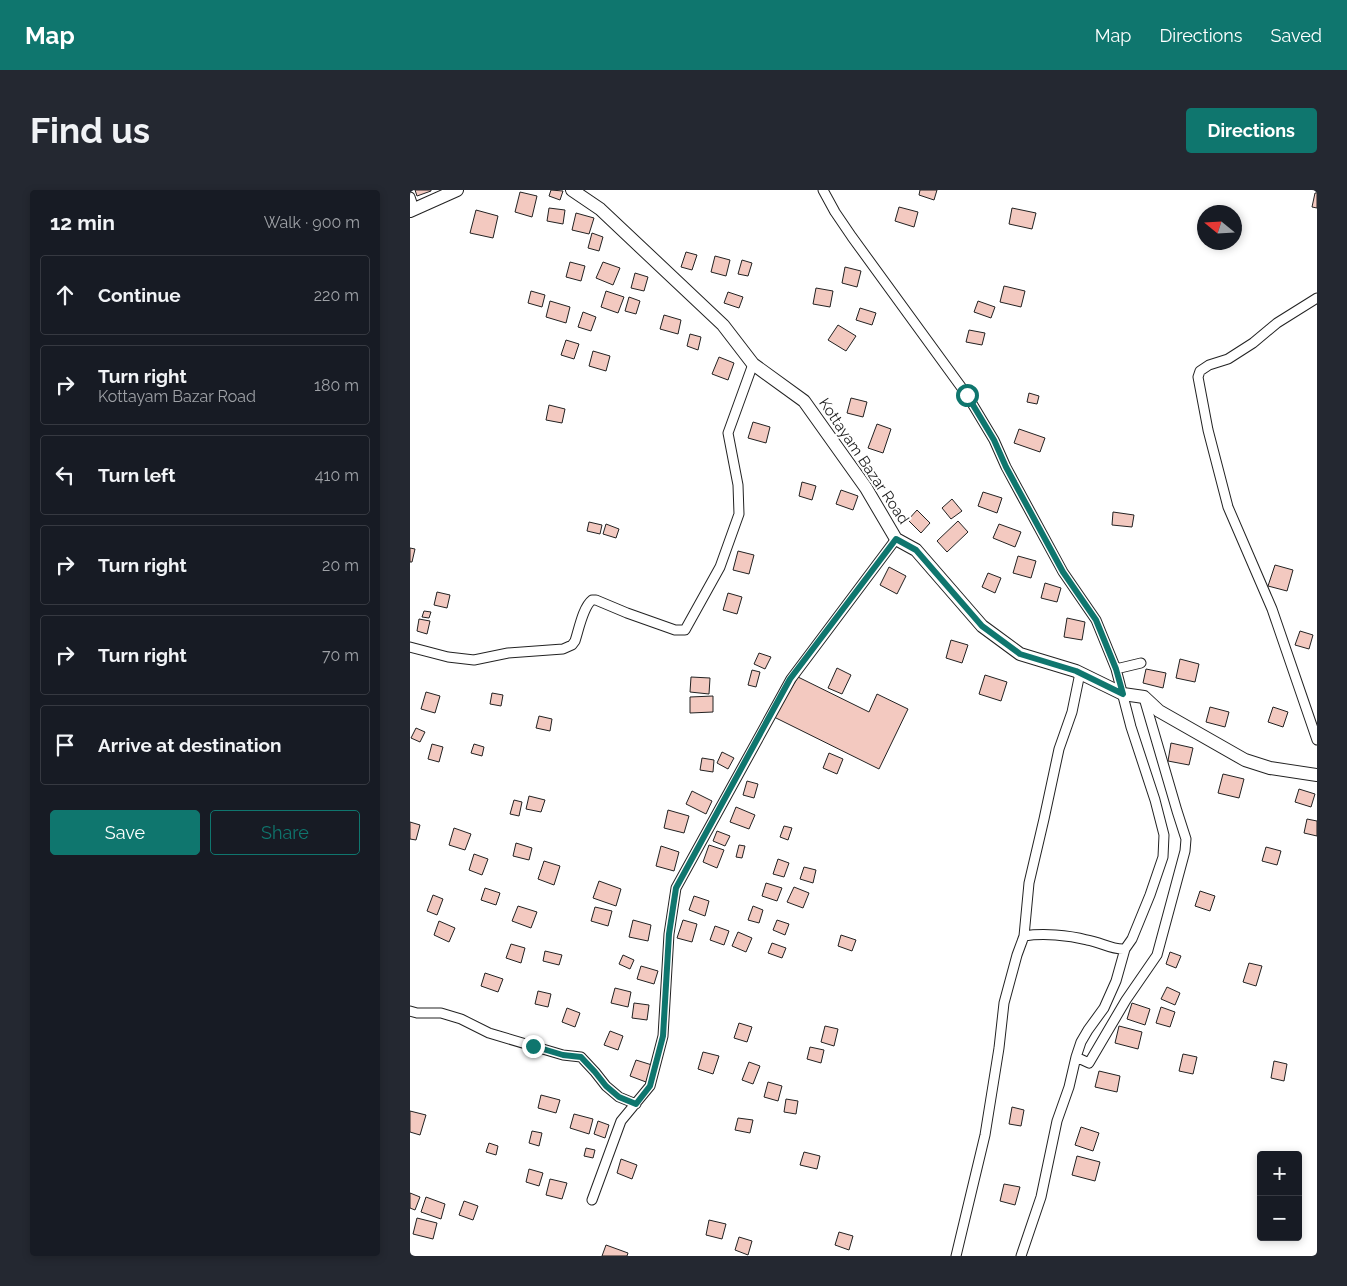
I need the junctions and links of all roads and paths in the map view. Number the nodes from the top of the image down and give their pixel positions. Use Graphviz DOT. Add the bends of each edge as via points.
graph roads {
  1 [pos="457,190"];
  2 [pos="572,190"];
  3 [pos="823,190"];
  4 [pos="411,206"];
  5 [pos="1317,298"];
  6 [pos="753,364"];
  7 [pos="896,539"];
  8 [pos="410,647"];
  9 [pos="1142,663"];
  10 [pos="1116,669"];
  11 [pos="1080,673"];
  12 [pos="1124,694"];
  13 [pos="1144,697"];
  14 [pos="1317,740"];
  15 [pos="1317,776"];
  16 [pos="1024,936"];
  17 [pos="1125,949"];
  18 [pos="410,1011"];
  19 [pos="1076,1057"];
  20 [pos="636,1104"];
  21 [pos="592,1200"];
  22 [pos="956,1256"];
  23 [pos="1021,1256"];
  1 -- 4 [label="main road"];
  2 -- 6 [label="main road, Kottayam Bazar Road" via="600,209 723,325"];
  3 -- 10 [label="street" via="852,237 967,395 1063,572 1096,620"];
  5 -- 14 [label="street" via="1276,323 1253,343 1209,365 1200,371 1198,377 1228,506 1272,609"];
  6 -- 7 [label="main road, Kottayam Bazar Road" via="804,401 866,488"];
  6 -- 8 [label="street" via="728,433 738,485 739,514 720,567 685,630 675,630 592,600 585,609 576,641 563,649 508,653 474,660"];
  7 -- 11 [label="main road, Kottayam Bazar Road" via="916,550 982,626 1020,654"];
  7 -- 20 [label="street" via="790,679 676,888 669,934 663,1036 650,1086"];
  9 -- 10 [label="street"];
  10 -- 12 [label="street"];
  11 -- 12 [label="main road, Kottayam Bazar Road"];
  11 -- 16 [label="street" via="1029,883"];
  12 -- 13 [label="main road, Kottayam Bazar Road"];
  12 -- 17 [label="street" via="1164,835 1163,857 1132,939"];
  13 -- 15 [label="main road" via="1159,712 1245,760"];
  13 -- 19 [label="street" via="1186,839 1184,857 1157,955 1089,1063"];
  16 -- 17 [label="street" via="1079,938"];
  16 -- 22 [label="street" via="1004,1003 985,1135"];
  17 -- 19 [label="street" via="1104,1008 1081,1042"];
  18 -- 20 [label="street" via="441,1013 462,1019 489,1033 563,1055 581,1057 606,1086 619,1097"];
  19 -- 23 [label="street" via="1057,1121 1041,1197"];
  20 -- 21 [label="street" via="621,1121"];
}
